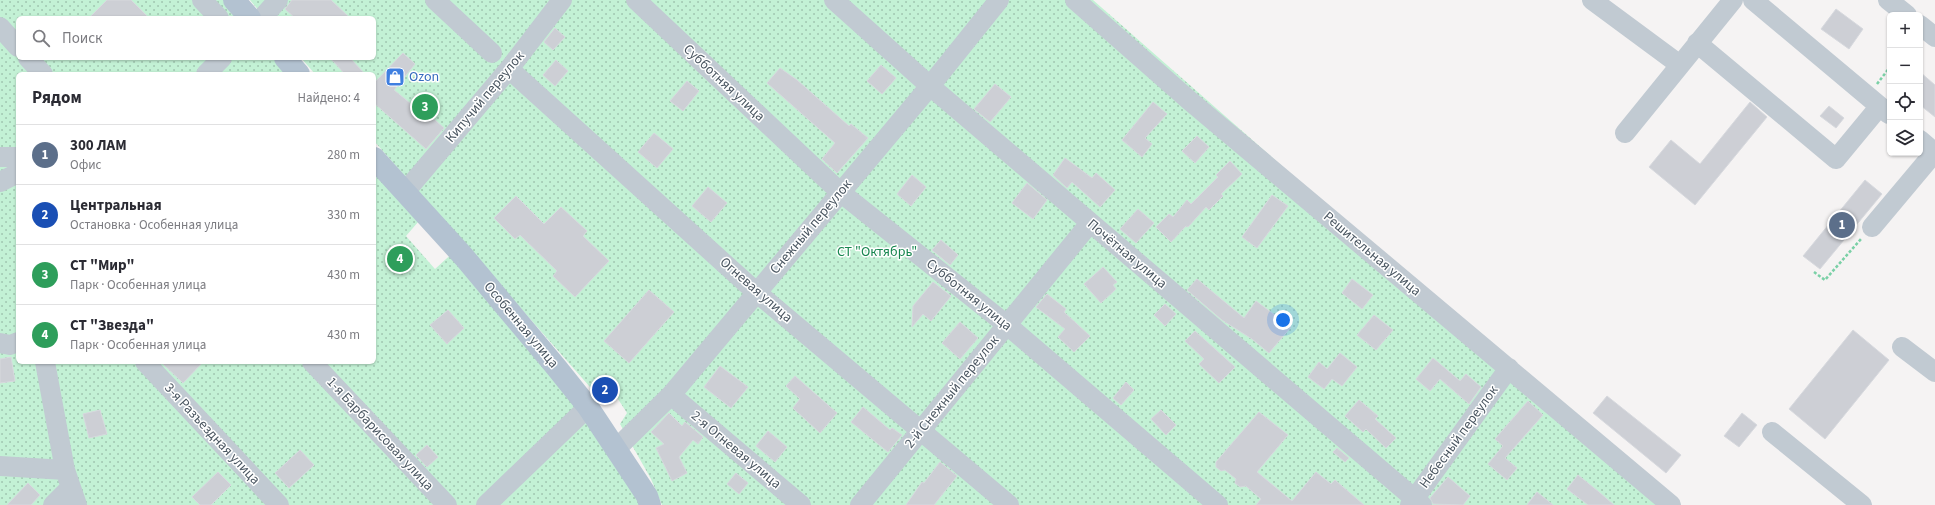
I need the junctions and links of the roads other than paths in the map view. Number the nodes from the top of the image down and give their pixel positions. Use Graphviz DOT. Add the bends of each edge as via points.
graph roads {
  1 [pos="202,0"];
  2 [pos="234,0"];
  3 [pos="278,0"];
  4 [pos="435,0"];
  5 [pos="562,0"];
  6 [pos="636,0"];
  7 [pos="834,0"];
  8 [pos="999,0"];
  9 [pos="1075,0"];
  10 [pos="1592,0"];
  11 [pos="1733,0"];
  12 [pos="1753,0"];
  13 [pos="1888,0"];
  14 [pos="1903,12"];
  15 [pos="216,16"];
  16 [pos="248,16"];
  17 [pos="264,16"];
  18 [pos="0,27"];
  19 [pos="1923,27"];
  20 [pos="1935,36"];
  21 [pos="1698,43"];
  22 [pos="16,45"];
  23 [pos="492,53"];
  24 [pos="30,60"];
  25 [pos="220,60"];
  26 [pos="287,60"];
  27 [pos="1680,65"];
  28 [pos="509,69"];
  29 [pos="41,72"];
  30 [pos="208,72"];
  31 [pos="297,72"];
  32 [pos="930,86"];
  33 [pos="1885,111"];
  34 [pos="1625,133"];
  35 [pos="1923,142"];
  36 [pos="1935,152"];
  37 [pos="0,157"];
  38 [pos="16,158"];
  39 [pos="376,160"];
  40 [pos="16,174"];
  41 [pos="0,182"];
  42 [pos="405,192"];
  43 [pos="840,192"];
  44 [pos="1090,222"];
  45 [pos="1872,227"];
  46 [pos="756,292"];
  47 [pos="1007,325"];
  48 [pos="16,343"];
  49 [pos="0,344"];
  50 [pos="1902,347"];
  51 [pos="45,364"];
  52 [pos="147,364"];
  53 [pos="314,364"];
  54 [pos="1509,368"];
  55 [pos="1935,372"];
  56 [pos="671,395"];
  57 [pos="588,407"];
  58 [pos="921,431"];
  59 [pos="1772,432"];
  60 [pos="616,449"];
  61 [pos="0,466"];
  62 [pos="71,487"];
  63 [pos="1415,503"];
  64 [pos="53,505"];
  65 [pos="279,505"];
  66 [pos="447,505"];
  67 [pos="486,505"];
  68 [pos="650,505"];
  69 [pos="801,505"];
  70 [pos="860,505"];
  71 [pos="1009,505"];
  72 [pos="1218,505"];
  73 [pos="1671,505"];
  74 [pos="1862,505"];
  1 -- 15 [label="street"];
  2 -- 16 [label="main road"];
  3 -- 17 [label="street"];
  4 -- 23 [label="street"];
  5 -- 28 [label="street, Кипучий переулок"];
  6 -- 43 [label="street, Субботняя улица"];
  7 -- 32 [label="street, Почётная улица"];
  8 -- 32 [label="street, Снежный переулок"];
  9 -- 54 [label="street, Решительная улица" via="1196,106"];
  10 -- 27 [label="street"];
  11 -- 21 [label="street"];
  12 -- 33 [label="street"];
  13 -- 14 [label="street"];
  18 -- 22 [label="street"];
  19 -- 20 [label="street"];
  21 -- 27 [label="street"];
  21 -- 33 [label="street" via="1836,159"];
  24 -- 29 [label="street"];
  25 -- 30 [label="street"];
  26 -- 31 [label="main road"];
  27 -- 34 [label="street"];
  28 -- 42 [label="street, Кипучий переулок"];
  28 -- 46 [label="street, Огневая улица"];
  32 -- 43 [label="street, Снежный переулок"];
  32 -- 44 [label="street, Почётная улица"];
  35 -- 36 [label="street"];
  36 -- 45 [label="street"];
  37 -- 38 [label="street"];
  39 -- 42 [label="main road, Особенная улица"];
  40 -- 41 [label="street"];
  42 -- 57 [label="main road, Особенная улица" via="464,257"];
  43 -- 46 [label="street, Снежный переулок"];
  43 -- 47 [label="street, Субботняя улица"];
  44 -- 47 [label="street, 2-й Снежный переулок"];
  44 -- 63 [label="street, Почётная улица"];
  46 -- 56 [label="street, Снежный переулок"];
  46 -- 58 [label="street, Огневая улица"];
  47 -- 58 [label="street, 2-й Снежный переулок"];
  47 -- 72 [label="street, Субботняя улица"];
  48 -- 49 [label="street"];
  50 -- 55 [label="street"];
  51 -- 62 [label="street"];
  52 -- 65 [label="street, 3-я Разъездная улица"];
  53 -- 66 [label="street, 1-я Барбарисовая улица"];
  54 -- 63 [label="street, Небесный переулок"];
  54 -- 73 [label="street, Решительная улица"];
  56 -- 60 [label="street, Снежный переулок"];
  56 -- 69 [label="street, 2-я Огневая улица"];
  57 -- 60 [label="main road, Особенная улица"];
  57 -- 67 [label="street"];
  58 -- 70 [label="street, 2-й Снежный переулок"];
  58 -- 71 [label="street, Огневая улица"];
  59 -- 74 [label="street"];
  60 -- 68 [label="main road, Особенная улица" via="647,496"];
  61 -- 62 [label="street"];
  62 -- 64 [label="street"];
}
